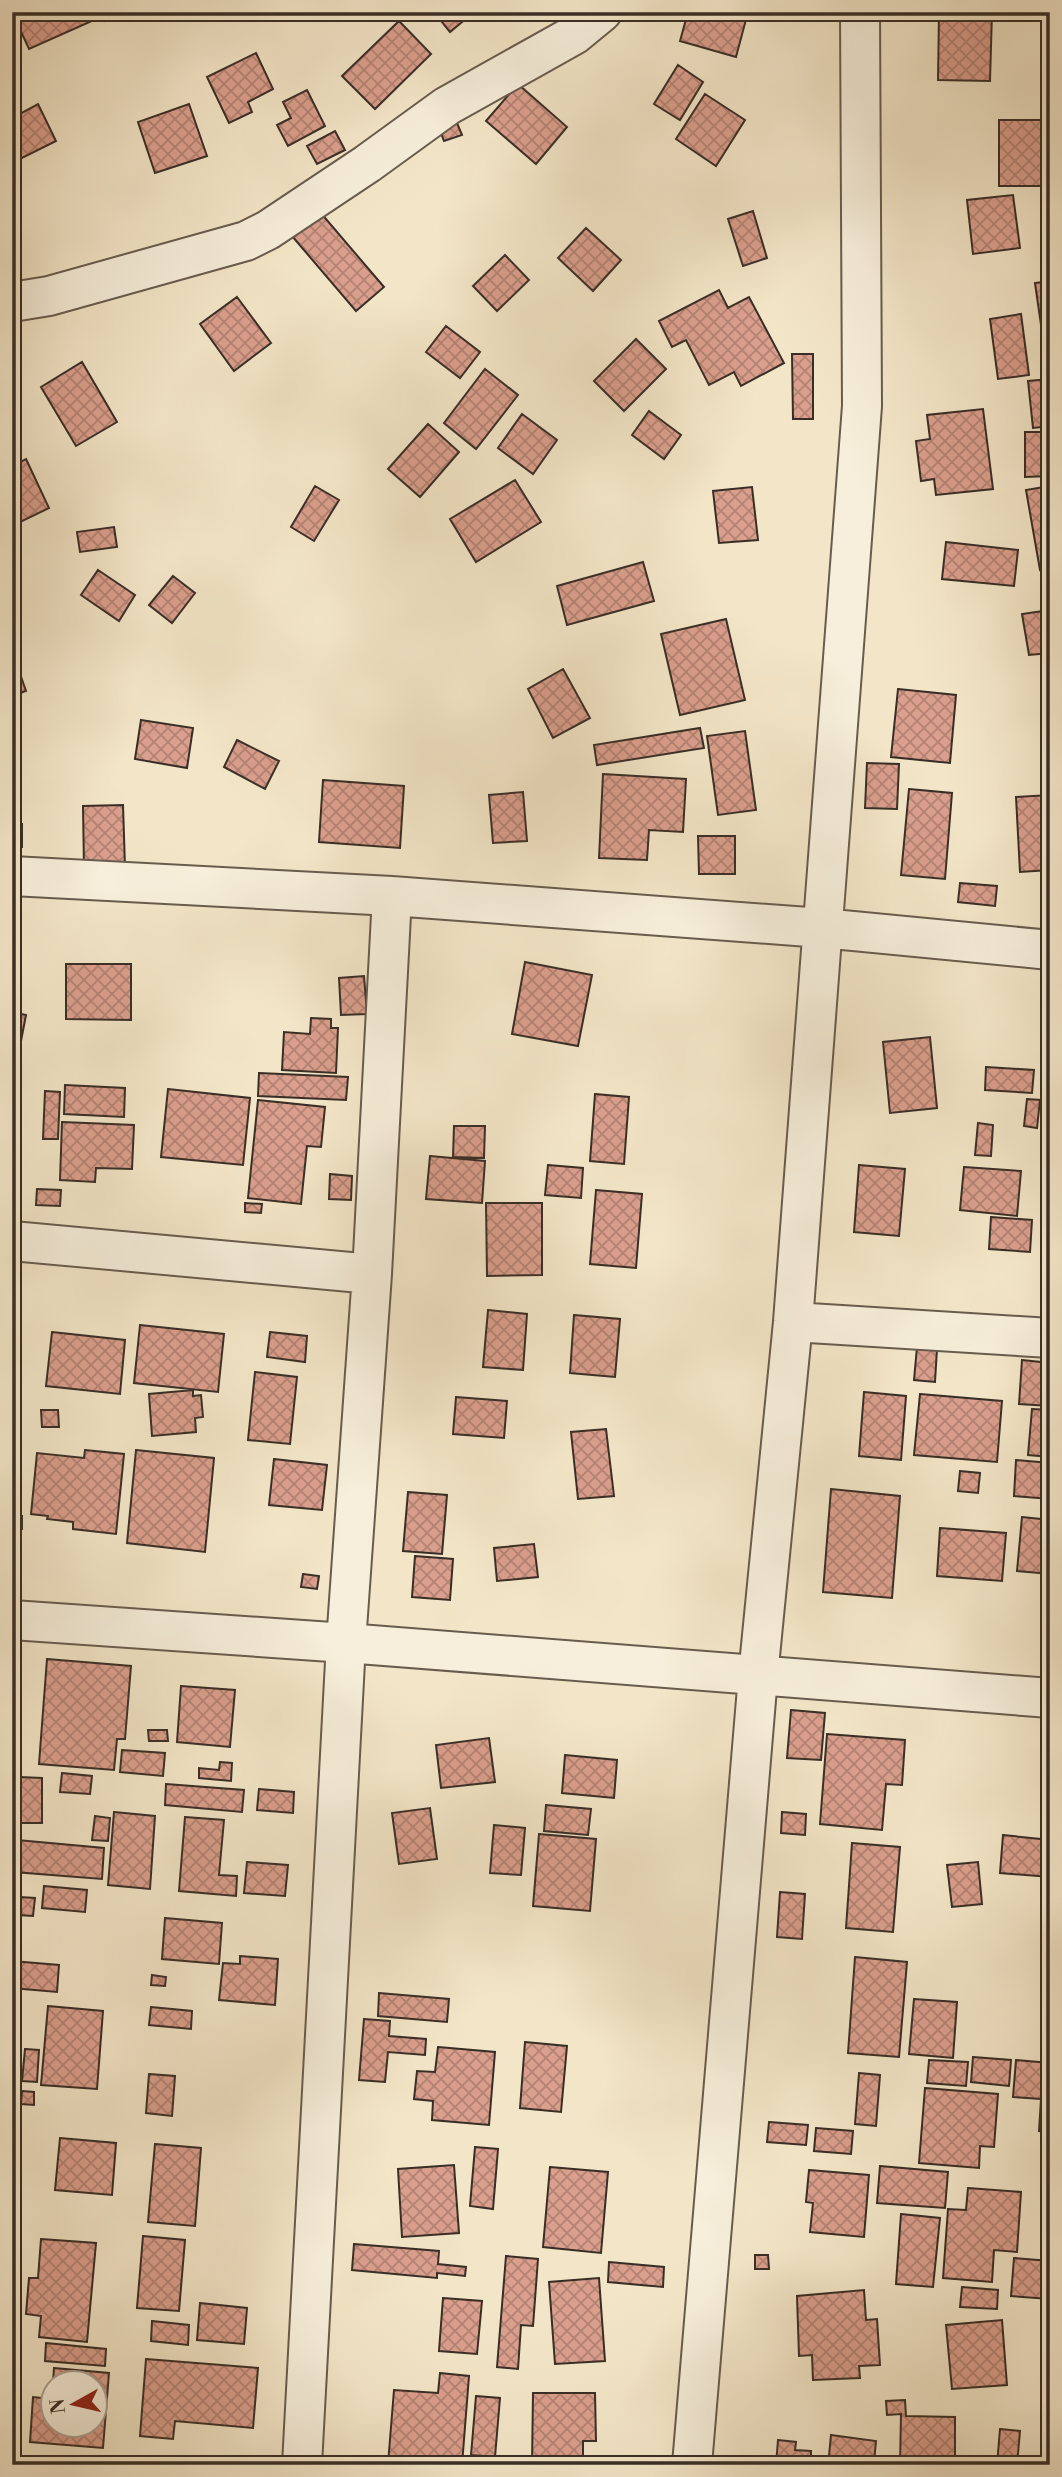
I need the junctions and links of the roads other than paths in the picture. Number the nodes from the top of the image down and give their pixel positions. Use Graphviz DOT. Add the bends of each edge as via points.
graph roads {
  1 [pos="601,12"];
  2 [pos="860,12"];
  3 [pos="12,302"];
  4 [pos="12,876"];
  5 [pos="392,896"];
  6 [pos="822,928"];
  7 [pos="1050,950"];
  8 [pos="12,1241"];
  9 [pos="372,1274"];
  10 [pos="793,1322"];
  11 [pos="1050,1338"];
  12 [pos="12,1620"];
  13 [pos="346,1643"];
  14 [pos="758,1676"];
  15 [pos="1050,1698"];
  16 [pos="302,2465"];
  17 [pos="692,2465"];
  1 -- 3 [label="street" via="574,36 447,106 367,164 246,241 50,296"];
  2 -- 6 [label="street" via="862,406"];
  4 -- 5 [label="street"];
  5 -- 6 [label="street"];
  5 -- 9 [label="street"];
  6 -- 7 [label="street"];
  6 -- 10 [label="street"];
  8 -- 9 [label="street"];
  9 -- 13 [label="street"];
  10 -- 11 [label="street"];
  10 -- 14 [label="street"];
  12 -- 13 [label="street"];
  13 -- 14 [label="street"];
  13 -- 16 [label="street"];
  14 -- 15 [label="street"];
  14 -- 17 [label="street"];
}
